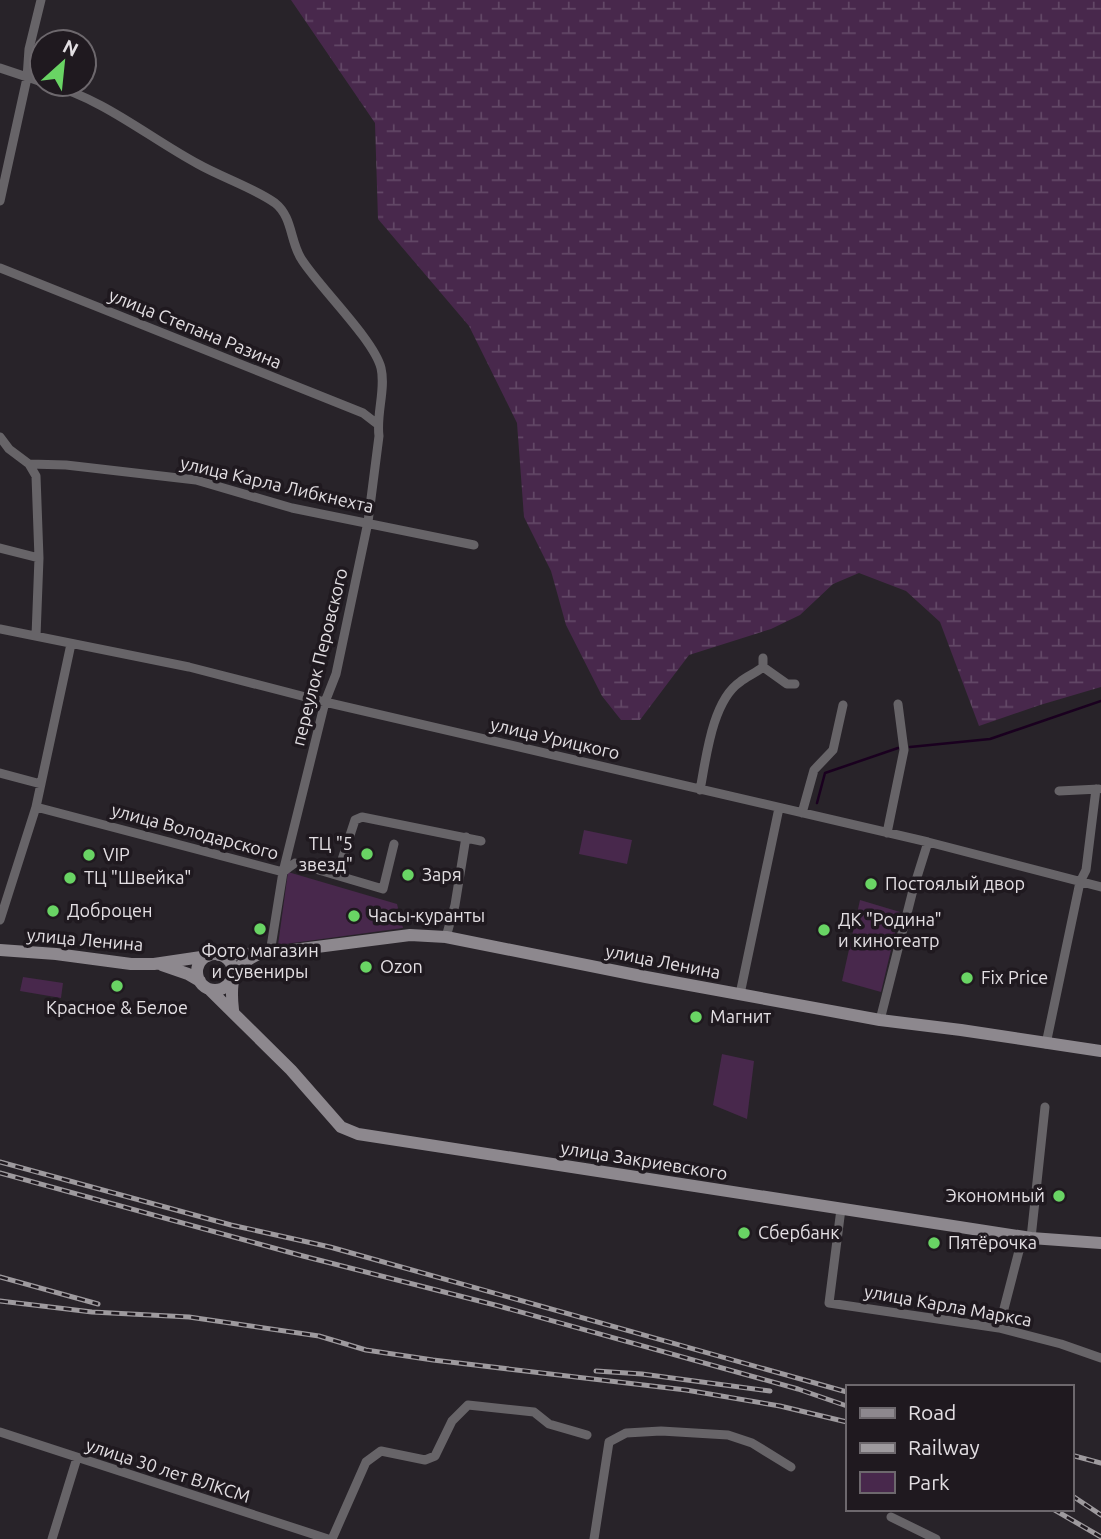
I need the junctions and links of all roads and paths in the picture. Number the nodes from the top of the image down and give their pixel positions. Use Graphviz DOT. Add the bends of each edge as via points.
graph roads {
  1 [pos="41,0"];
  2 [pos="0,68"];
  3 [pos="27,78"];
  4 [pos="86,98"];
  5 [pos="0,201"];
  6 [pos="0,268"];
  7 [pos="376,424"];
  8 [pos="0,438"];
  9 [pos="29,464"];
  10 [pos="368,522"];
  11 [pos="474,545"];
  12 [pos="0,548"];
  13 [pos="39,558"];
  14 [pos="0,629"];
  15 [pos="36,636"];
  16 [pos="71,644"];
  17 [pos="795,684"];
  18 [pos="325,702"];
  19 [pos="898,704"];
  20 [pos="843,705"];
  21 [pos="0,773"];
  22 [pos="41,784"];
  23 [pos="1098,789"];
  24 [pos="700,790"];
  25 [pos="1059,791"];
  26 [pos="36,807"];
  27 [pos="779,808"];
  28 [pos="802,813"];
  29 [pos="887,833"];
  30 [pos="466,837"];
  31 [pos="481,841"];
  32 [pos="928,842"];
  33 [pos="394,844"];
  34 [pos="283,872"];
  35 [pos="337,875"];
  36 [pos="1080,882"];
  37 [pos="1101,887"];
  38 [pos="0,920"];
  39 [pos="446,937"];
  40 [pos="0,950"];
  41 [pos="270,953"];
  42 [pos="214,955"];
  43 [pos="155,964"];
  44 [pos="232,977"];
  45 [pos="205,985"];
  46 [pos="740,994"];
  47 [pos="233,1010"];
  48 [pos="880,1020"];
  49 [pos="1046,1044"];
  50 [pos="1101,1051"];
  51 [pos="1045,1107"];
  52 [pos="841,1209"];
  53 [pos="1031,1238"];
  54 [pos="1101,1243"];
  55 [pos="999,1328"];
  56 [pos="1101,1358"];
  57 [pos="0,1432"];
  58 [pos="587,1435"];
  59 [pos="77,1458"];
  60 [pos="792,1467"];
  61 [pos="891,1517"];
  62 [pos="52,1539"];
  63 [pos="330,1539"];
  64 [pos="594,1539"];
  65 [pos="936,1539"];
  1 -- 3 [label="street"];
  2 -- 3 [label="street"];
  3 -- 5 [label="street"];
  4 -- 7 [label="street, переулок Перовского" via="276,204 299,257 381,368"];
  6 -- 7 [label="street, улица Степана Разина" via="363,413"];
  7 -- 10 [label="street, переулок Перовского" via="379,436"];
  8 -- 9 [label="street"];
  9 -- 10 [label="street, улица Карла Либкнехта" via="196,480 292,508"];
  9 -- 13 [label="street" via="36,476"];
  10 -- 11 [label="street, улица Карла Либкнехта"];
  10 -- 18 [label="street, переулок Перовского" via="336,674"];
  12 -- 13 [label="street"];
  13 -- 15 [label="street"];
  14 -- 15 [label="street, улица Урицкого"];
  15 -- 16 [label="street, улица Урицкого"];
  16 -- 18 [label="street, улица Урицкого" via="189,667"];
  16 -- 22 [label="street"];
  17 -- 24 [label="street" via="787,684 763,662 731,691 717,714"];
  18 -- 24 [label="street, улица Урицкого"];
  18 -- 34 [label="street, переулок Перовского"];
  19 -- 29 [label="street" via="904,750"];
  20 -- 28 [label="street" via="833,750 814,770"];
  21 -- 22 [label="street"];
  22 -- 26 [label="street"];
  23 -- 25 [label="street"];
  23 -- 36 [label="street" via="1086,870"];
  24 -- 27 [label="street, улица Урицкого"];
  26 -- 34 [label="street, улица Володарского"];
  26 -- 38 [label="street"];
  27 -- 28 [label="street, улица Урицкого"];
  27 -- 46 [label="street"];
  28 -- 29 [label="street, улица Урицкого"];
  29 -- 32 [label="street, улица Урицкого"];
  30 -- 31 [label="street"];
  30 -- 35 [label="street" via="362,817 355,820"];
  30 -- 39 [label="street"];
  32 -- 36 [label="street, улица Урицкого"];
  32 -- 48 [label="street"];
  33 -- 35 [label="street, улица Володарского" via="383,889"];
  34 -- 35 [label="street, улица Володарского" via="295,863"];
  34 -- 41 [label="street, переулок Перовского"];
  36 -- 37 [label="street, улица Урицкого"];
  36 -- 49 [label="street"];
  39 -- 41 [label="main road, улица Ленина" via="410,935"];
  39 -- 46 [label="main road, улица Ленина"];
  40 -- 43 [label="main road, улица Ленина"];
  41 -- 42 [label="main road, улица Ленина"];
  41 -- 44 [label="main road" via="248,959"];
  42 -- 43 [label="main road, улица Ленина"];
  42 -- 44 [label="main road" via="229,961"];
  42 -- 45 [label="main road" via="203,959 198,970"];
  43 -- 45 [label="main road, улица Закриевского"];
  44 -- 45 [label="main road" via="226,986"];
  44 -- 47 [label="main road"];
  45 -- 47 [label="main road, улица Закриевского"];
  46 -- 48 [label="main road, улица Ленина"];
  47 -- 52 [label="main road, улица Закриевского" via="341,1127 358,1134"];
  48 -- 49 [label="main road, улица Ленина"];
  49 -- 50 [label="main road, улица Ленина"];
  51 -- 53 [label="street"];
  52 -- 53 [label="main road, улица Закриевского"];
  52 -- 55 [label="street, улица Карла Маркса" via="829,1303"];
  53 -- 54 [label="main road, улица Закриевского"];
  53 -- 55 [label="street" via="1020,1247"];
  55 -- 56 [label="street, улица Карла Маркса"];
  57 -- 59 [label="street, улица 30 лет ВЛКСМ"];
  58 -- 63 [label="street" via="549,1424 534,1412 468,1405 452,1422 435,1456 425,1460 381,1451 366,1462"];
  59 -- 62 [label="street"];
  59 -- 63 [label="street, улица 30 лет ВЛКСМ"];
  60 -- 64 [label="street" via="752,1443 728,1435 625,1433 609,1442"];
  61 -- 65 [label="street"];
}
